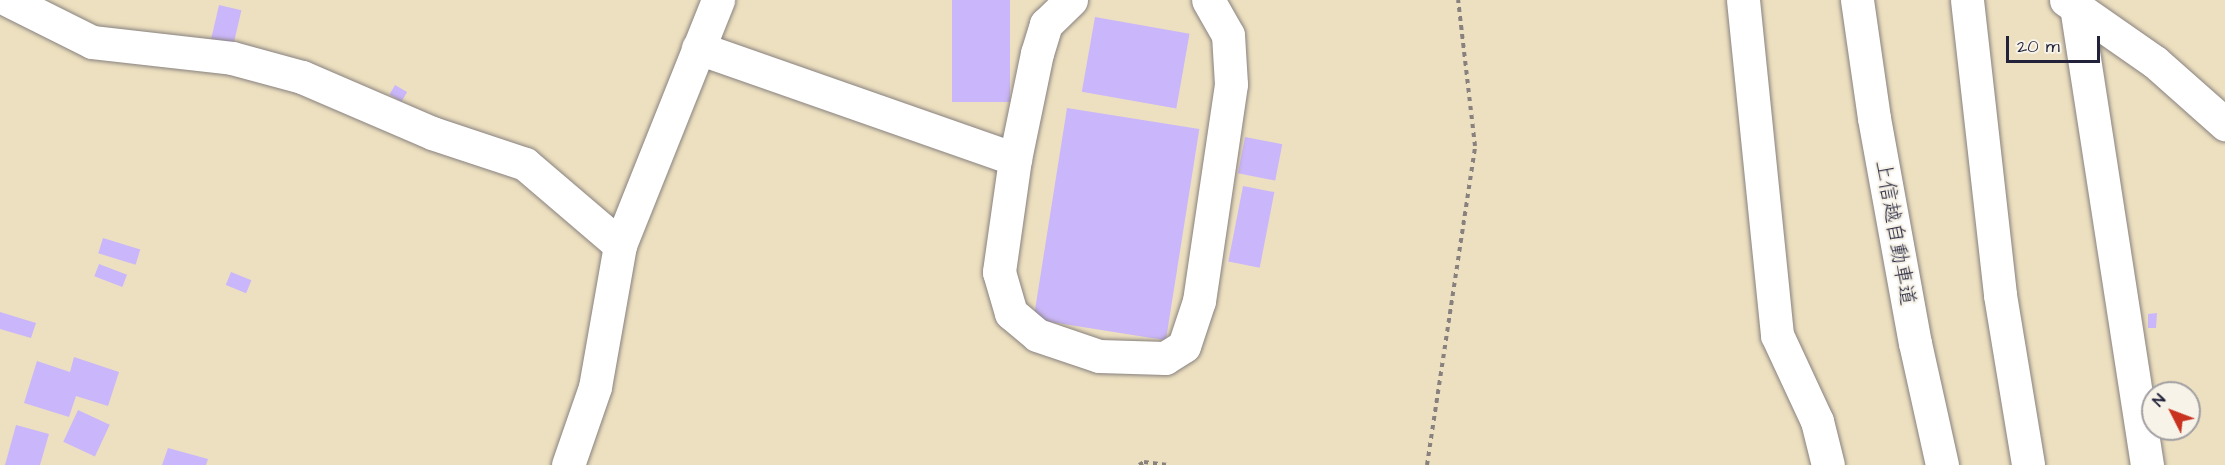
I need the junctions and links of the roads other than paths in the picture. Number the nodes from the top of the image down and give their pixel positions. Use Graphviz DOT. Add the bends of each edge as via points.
graph roads {
  1 [pos="8,0"];
  2 [pos="718,0"];
  3 [pos="1071,0"];
  4 [pos="1208,0"];
  5 [pos="1743,0"];
  6 [pos="1857,0"];
  7 [pos="1967,0"];
  8 [pos="2072,2"];
  9 [pos="698,48"];
  10 [pos="2225,124"];
  11 [pos="1015,159"];
  12 [pos="620,245"];
  13 [pos="568,465"];
  14 [pos="1828,465"];
  15 [pos="1942,465"];
  16 [pos="2028,465"];
  17 [pos="2147,465"];
  1 -- 12 [label="main road" via="92,42 232,58 302,76 432,133 525,164"];
  2 -- 9 [label="main road"];
  3 -- 11 [label="main road" via="1046,24"];
  4 -- 11 [label="main road" via="1228,35 1231,84 1199,301 1184,346 1165,358 1099,356 1037,335 1011,313 999,272"];
  5 -- 14 [label="main road" via="1777,335 1816,421"];
  6 -- 15 [label="main road, 上信越自動車道" via="1913,332"];
  7 -- 16 [label="main road" via="2000,295"];
  8 -- 10 [label="main road" via="2155,62"];
  8 -- 17 [label="main road" via="2091,84 2105,213"];
  9 -- 11 [label="main road"];
  9 -- 12 [label="main road"];
  12 -- 13 [label="main road" via="595,387"];
}
